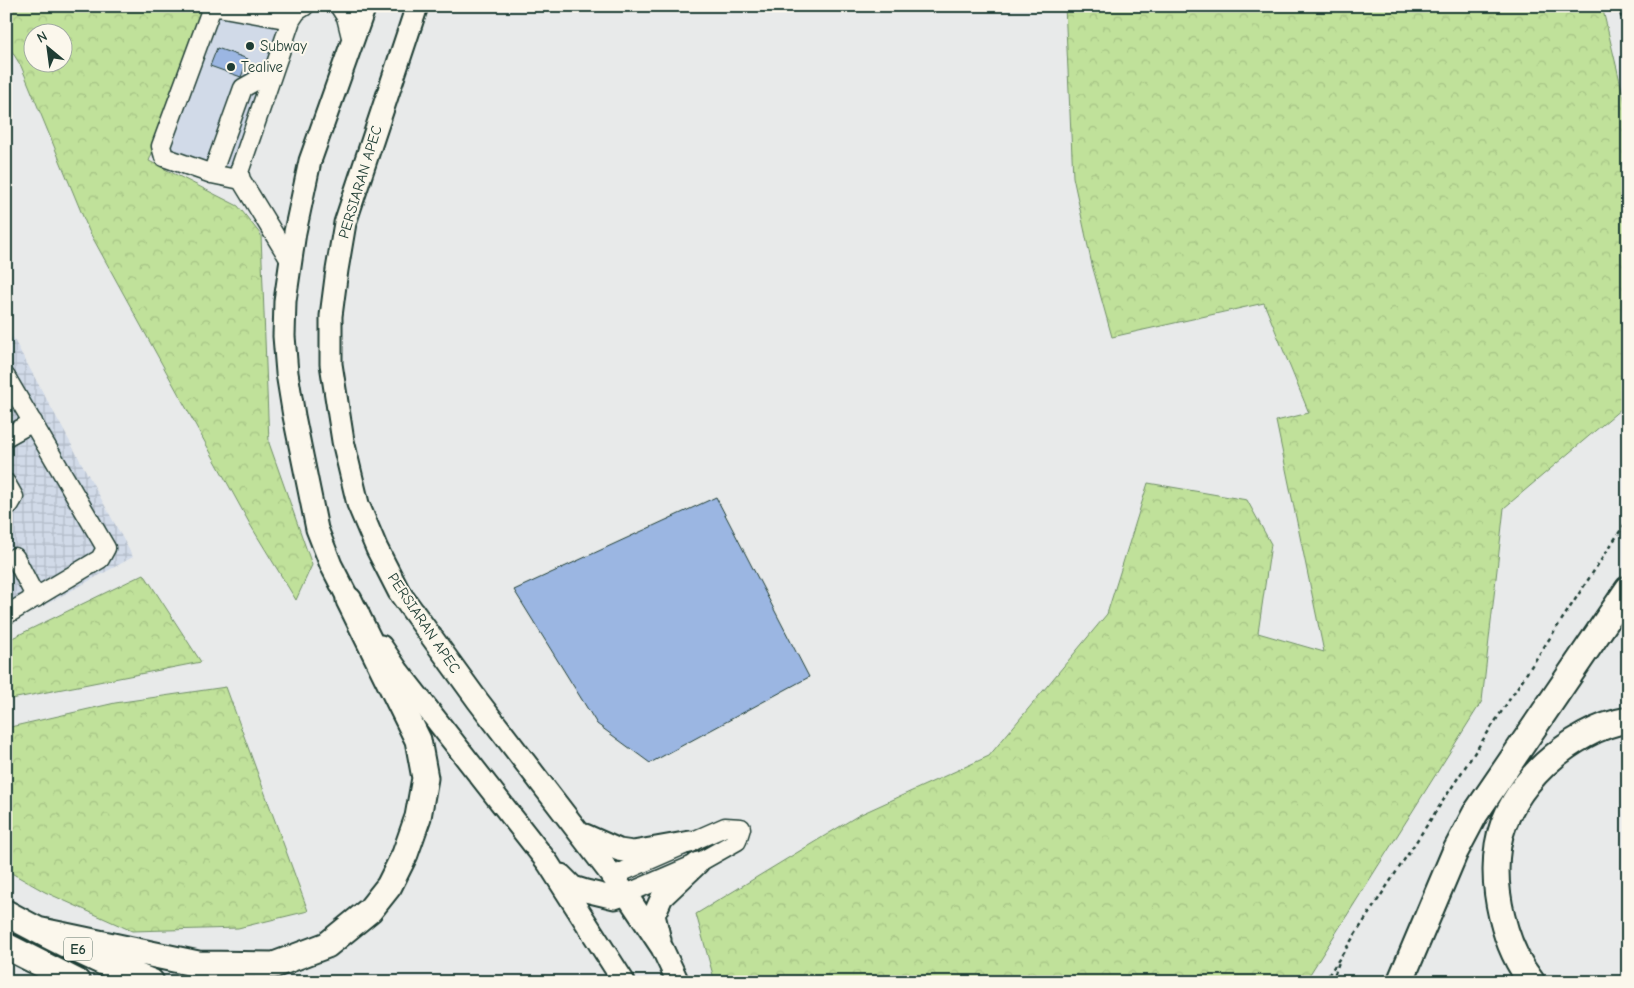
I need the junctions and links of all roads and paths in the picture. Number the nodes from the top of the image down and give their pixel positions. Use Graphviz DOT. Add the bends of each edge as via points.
graph roads {
  1 [pos="306,6"];
  2 [pos="339,6"];
  3 [pos="365,6"];
  4 [pos="417,6"];
  5 [pos="1619,6"];
  6 [pos="291,20"];
  7 [pos="352,41"];
  8 [pos="1628,49"];
  9 [pos="273,71"];
  10 [pos="212,174"];
  11 [pos="241,180"];
  12 [pos="291,262"];
  13 [pos="6,378"];
  14 [pos="33,422"];
  15 [pos="6,437"];
  16 [pos="6,483"];
  17 [pos="6,506"];
  18 [pos="1628,519"];
  19 [pos="14,558"];
  20 [pos="1628,589"];
  21 [pos="36,598"];
  22 [pos="349,600"];
  23 [pos="6,615"];
  24 [pos="1628,720"];
  25 [pos="580,833"];
  26 [pos="690,842"];
  27 [pos="548,863"];
  28 [pos="698,863"];
  29 [pos="613,876"];
  30 [pos="626,894"];
  31 [pos="602,895"];
  32 [pos="6,913"];
  33 [pos="36,930"];
  34 [pos="6,946"];
  35 [pos="662,948"];
  36 [pos="608,955"];
  37 [pos="1340,957"];
  38 [pos="77,982"];
  39 [pos="151,982"];
  40 [pos="624,982"];
  41 [pos="678,982"];
  42 [pos="1324,982"];
  43 [pos="1332,982"];
  44 [pos="1400,982"];
  45 [pos="1532,982"];
  1 -- 6 [label="street"];
  2 -- 7 [label="street" via="346,17"];
  3 -- 7 [label="main road"];
  4 -- 25 [label="main road, PERSIARAN APEC" via="345,223 340,251 331,316 331,364 343,441 358,504 399,592 478,702"];
  5 -- 8 [label="path"];
  6 -- 9 [label="street"];
  6 -- 10 [label="street" via="218,7 211,10 161,146 164,157"];
  7 -- 12 [label="main road" via="310,161"];
  9 -- 10 [label="street" via="243,88"];
  9 -- 11 [label="street" via="240,164"];
  10 -- 11 [label="street"];
  11 -- 12 [label="street"];
  12 -- 22 [label="main road" via="284,336 294,416 317,529"];
  13 -- 14 [label="street"];
  14 -- 15 [label="street"];
  14 -- 21 [label="street" via="106,548 100,559"];
  16 -- 17 [label="street" via="14,497"];
  18 -- 37 [label="path"];
  19 -- 21 [label="street"];
  20 -- 44 [label="highway" via="1475,814 1455,852"];
  21 -- 23 [label="street"];
  22 -- 27 [label="main road" via="398,671"];
  22 -- 33 [label="highway" via="418,740 425,778 418,817 405,854 389,886 370,910 326,945 274,965 198,964"];
  24 -- 45 [label="highway" via="1596,730 1552,757 1531,778 1506,817 1498,844 1501,918 1516,957"];
  25 -- 26 [label="main road" via="603,845 633,852"];
  25 -- 29 [label="main road, PERSIARAN APEC"];
  26 -- 28 [label="street" via="726,827 741,828 737,841"];
  26 -- 29 [label="street"];
  27 -- 31 [label="main road" via="573,887"];
  27 -- 36 [label="main road"];
  28 -- 30 [label="street"];
  28 -- 35 [label="main road" via="662,897 654,915"];
  29 -- 30 [label="main road, PERSIARAN APEC"];
  29 -- 31 [label="main road" via="604,885"];
  30 -- 31 [label="main road" via="615,898"];
  30 -- 35 [label="main road, PERSIARAN APEC"];
  31 -- 36 [label="main road" via="598,908 599,922"];
  32 -- 33 [label="highway, E6"];
  33 -- 39 [label="highway, E6"];
  34 -- 38 [label="highway, E6"];
  35 -- 41 [label="main road, PERSIARAN APEC"];
  36 -- 40 [label="main road"];
  37 -- 42 [label="path"];
  37 -- 43 [label="path"];
}
